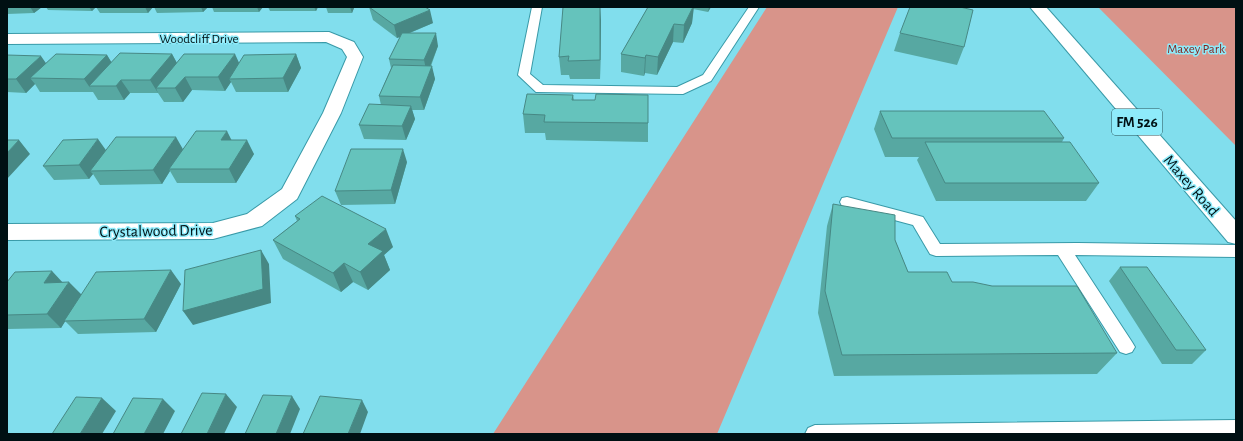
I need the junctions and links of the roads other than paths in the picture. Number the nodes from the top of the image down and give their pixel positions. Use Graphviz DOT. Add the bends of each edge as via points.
graph roads {
  1 [pos="537,7"];
  2 [pos="754,7"];
  3 [pos="1038,7"];
  4 [pos="7,39"];
  5 [pos="345,83"];
  6 [pos="847,202"];
  7 [pos="7,232"];
  8 [pos="1236,236"];
  9 [pos="1064,250"];
  10 [pos="1236,251"];
  11 [pos="1126,347"];
  12 [pos="1236,429"];
  13 [pos="815,434"];
  1 -- 2 [label="lane" via="524,75 540,89 679,91 707,78"];
  3 -- 8 [label="street, Maxey Road / FM 526"];
  4 -- 5 [label="street, Woodcliff Drive" via="329,38 348,46 355,57"];
  5 -- 7 [label="street, Crystalwood Drive" via="290,194 254,220 213,231"];
  6 -- 9 [label="lane" via="918,221 936,250"];
  9 -- 10 [label="lane"];
  9 -- 11 [label="lane"];
  12 -- 13 [label="lane"];
}
